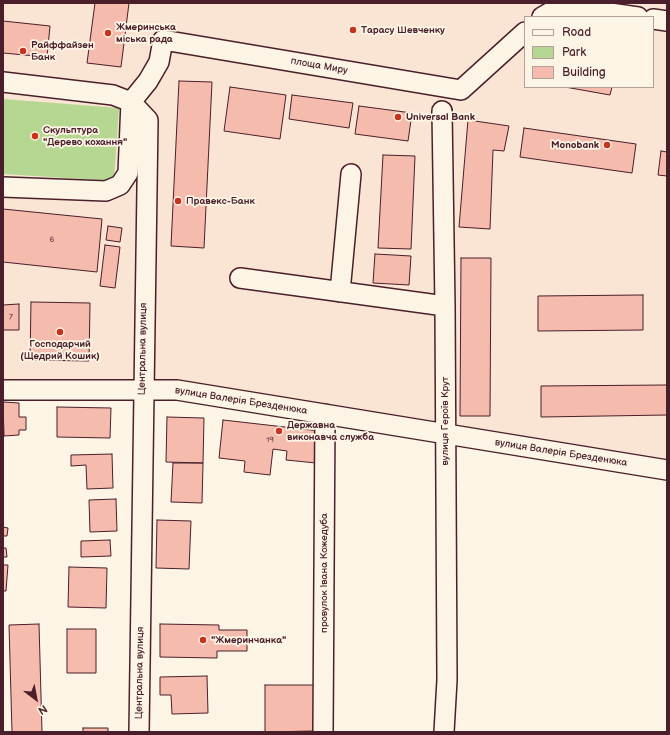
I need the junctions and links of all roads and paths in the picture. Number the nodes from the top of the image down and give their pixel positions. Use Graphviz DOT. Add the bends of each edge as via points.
graph roads {
  1 [pos="576,6"];
  2 [pos="544,16"];
  3 [pos="632,16"];
  4 [pos="654,19"];
  5 [pos="667,21"];
  6 [pos="524,33"];
  7 [pos="3,82"];
  8 [pos="131,102"];
  9 [pos="442,111"];
  10 [pos="351,174"];
  11 [pos="3,187"];
  12 [pos="240,278"];
  13 [pos="340,292"];
  14 [pos="445,306"];
  15 [pos="142,389"];
  16 [pos="3,390"];
  17 [pos="325,414"];
  18 [pos="444,434"];
  19 [pos="667,470"];
  20 [pos="139,732"];
  21 [pos="323,732"];
  22 [pos="444,732"];
  1 -- 2 [label="street" via="561,6"];
  1 -- 3 [label="street"];
  4 -- 5 [label="street"];
  6 -- 8 [label="street, площа Миру" via="460,90 163,40 159,62"];
  7 -- 8 [label="street, Центральна вулиця" via="113,96"];
  8 -- 11 [label="street" via="128,173 120,185 106,191"];
  8 -- 15 [label="street, Центральна вулиця" via="148,120"];
  9 -- 14 [label="street, вулиця Героїв Крут"];
  10 -- 13 [label="street"];
  12 -- 13 [label="street"];
  13 -- 14 [label="street"];
  14 -- 18 [label="street, вулиця Героїв Крут"];
  15 -- 16 [label="street, вулиця Валерія Брезденюка"];
  15 -- 17 [label="street, вулиця Валерія Брезденюка" via="177,390"];
  15 -- 20 [label="street, Центральна вулиця"];
  17 -- 18 [label="street, вулиця Валерія Брезденюка"];
  17 -- 21 [label="street, провулок Івана Кожедуба"];
  18 -- 19 [label="street, вулиця Валерія Брезденюка"];
  18 -- 22 [label="street, вулиця Героїв Крут" via="447,680"];
}
